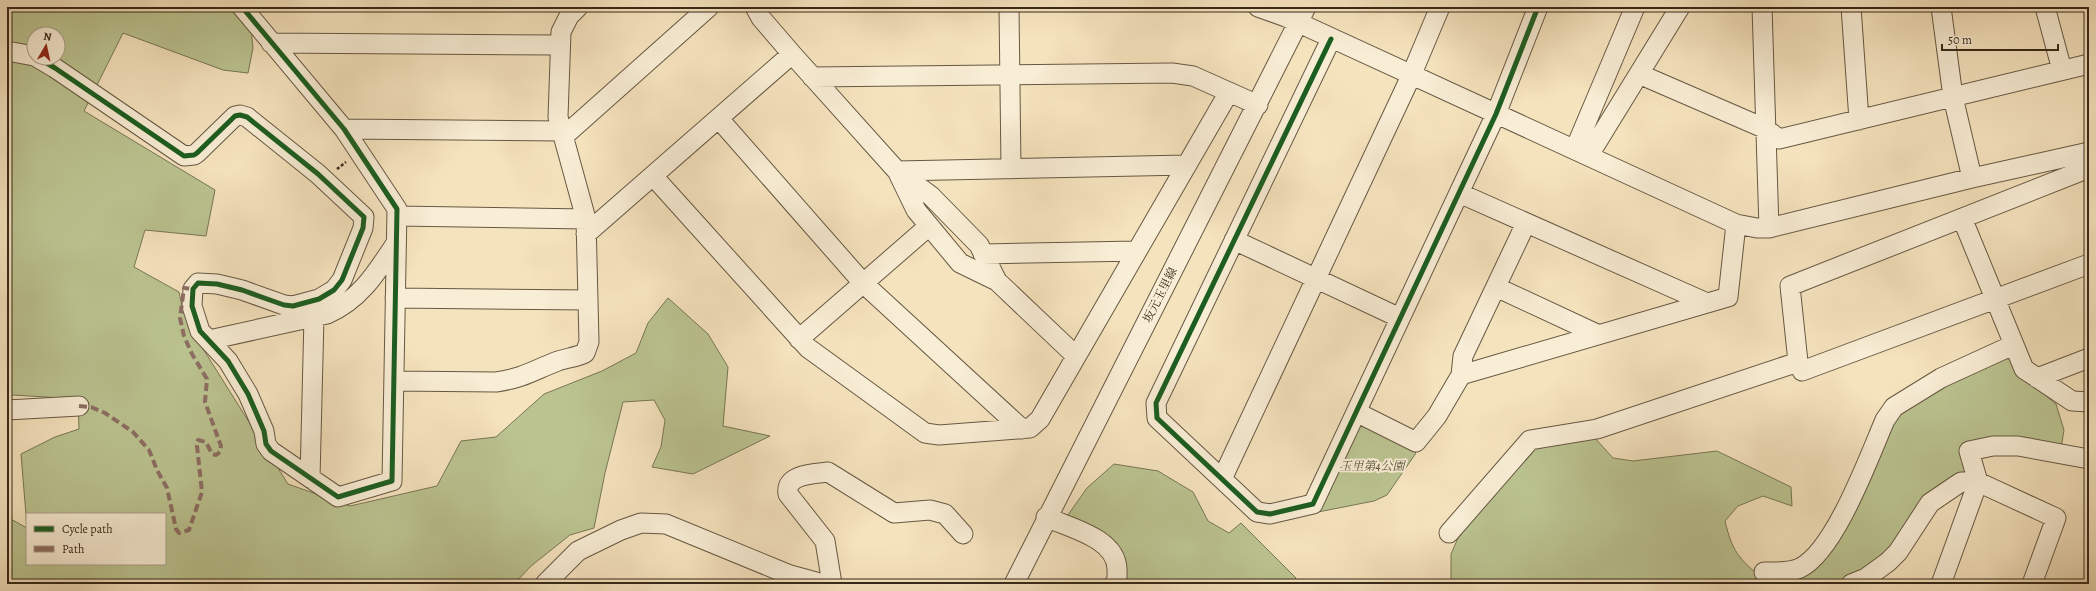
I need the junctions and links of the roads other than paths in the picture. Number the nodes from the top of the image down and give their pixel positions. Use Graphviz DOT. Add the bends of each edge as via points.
graph roads {
  1 [pos="242,7"];
  2 [pos="578,7"];
  3 [pos="709,7"];
  4 [pos="755,7"];
  5 [pos="1009,7"];
  6 [pos="1258,7"];
  7 [pos="1440,7"];
  8 [pos="1538,7"];
  9 [pos="1635,7"];
  10 [pos="1680,7"];
  11 [pos="1762,7"];
  12 [pos="1851,7"];
  13 [pos="1941,7"];
  14 [pos="2045,7"];
  15 [pos="1301,15"];
  16 [pos="1331,39"];
  17 [pos="271,43"];
  18 [pos="560,45"];
  19 [pos="7,51"];
  20 [pos="792,54"];
  21 [pos="26,55"];
  22 [pos="2089,64"];
  23 [pos="52,66"];
  24 [pos="2062,70"];
  25 [pos="1639,74"];
  26 [pos="1010,75"];
  27 [pos="1411,76"];
  28 [pos="812,77"];
  29 [pos="1229,92"];
  30 [pos="1953,97"];
  31 [pos="1258,104"];
  32 [pos="1496,114"];
  33 [pos="718,119"];
  34 [pos="1859,120"];
  35 [pos="344,129"];
  36 [pos="1766,129"];
  37 [pos="562,134"];
  38 [pos="1582,152"];
  39 [pos="2089,152"];
  40 [pos="1187,165"];
  41 [pos="2089,168"];
  42 [pos="1011,169"];
  43 [pos="897,171"];
  44 [pos="653,176"];
  45 [pos="1972,178"];
  46 [pos="1459,193"];
  47 [pos="397,216"];
  48 [pos="1962,218"];
  49 [pos="1526,223"];
  50 [pos="1736,224"];
  51 [pos="929,226"];
  52 [pos="586,227"];
  53 [pos="1769,228"];
  54 [pos="1234,240"];
  55 [pos="396,243"];
  56 [pos="1137,251"];
  57 [pos="983,254"];
  58 [pos="2089,264"];
  59 [pos="1316,279"];
  60 [pos="997,281"];
  61 [pos="863,283"];
  62 [pos="1496,287"];
  63 [pos="395,298"];
  64 [pos="1996,299"];
  65 [pos="588,300"];
  66 [pos="1707,303"];
  67 [pos="314,317"];
  68 [pos="1400,318"];
  69 [pos="1597,334"];
  70 [pos="799,339"];
  71 [pos="209,340"];
  72 [pos="2013,345"];
  73 [pos="1076,356"];
  74 [pos="2089,358"];
  75 [pos="1798,362"];
  76 [pos="1461,375"];
  77 [pos="2037,378"];
  78 [pos="394,381"];
  79 [pos="2089,402"];
  80 [pos="79,406"];
  81 [pos="7,410"];
  82 [pos="1356,412"];
  83 [pos="1022,428"];
  84 [pos="2089,459"];
  85 [pos="310,478"];
  86 [pos="1222,479"];
  87 [pos="1978,482"];
  88 [pos="1046,517"];
  89 [pos="1449,533"];
  90 [pos="963,534"];
  91 [pos="1764,572"];
  92 [pos="1861,583"];
  93 [pos="545,584"];
  94 [pos="823,584"];
  95 [pos="832,584"];
  96 [pos="1014,584"];
  97 [pos="1114,584"];
  98 [pos="1941,584"];
  99 [pos="2032,584"];
  1 -- 17 [label="street"];
  2 -- 18 [label="street" via="564,24"];
  3 -- 37 [label="street"];
  4 -- 20 [label="street" via="761,18"];
  5 -- 26 [label="street"];
  6 -- 15 [label="street"];
  7 -- 27 [label="street"];
  8 -- 32 [label="street"];
  9 -- 38 [label="street"];
  10 -- 25 [label="street"];
  11 -- 36 [label="street"];
  12 -- 34 [label="street"];
  13 -- 30 [label="street"];
  14 -- 24 [label="street"];
  15 -- 16 [label="street"];
  15 -- 31 [label="street, 坂元玉里線"];
  16 -- 27 [label="street"];
  16 -- 54 [label="street"];
  17 -- 18 [label="street"];
  17 -- 35 [label="street"];
  18 -- 37 [label="street" via="558,118"];
  19 -- 21 [label="street"];
  20 -- 28 [label="street"];
  20 -- 33 [label="street"];
  22 -- 24 [label="street"];
  23 -- 71 [label="street" via="184,156 194,155 229,120 240,115 247,117 324,179 364,218 363,228 342,280 328,295 293,306 236,288 198,283 193,289 192,306 200,331"];
  24 -- 30 [label="street"];
  25 -- 36 [label="street"];
  25 -- 38 [label="street"];
  26 -- 28 [label="street"];
  26 -- 29 [label="street" via="1172,73 1194,76"];
  26 -- 42 [label="street"];
  27 -- 32 [label="street"];
  27 -- 59 [label="street"];
  28 -- 43 [label="street"];
  29 -- 31 [label="street"];
  29 -- 40 [label="street"];
  30 -- 34 [label="street"];
  30 -- 45 [label="street"];
  31 -- 88 [label="street, 坂元玉里線"];
  32 -- 38 [label="street"];
  32 -- 46 [label="street"];
  33 -- 44 [label="street"];
  33 -- 61 [label="street"];
  34 -- 36 [label="street" via="1779,139"];
  35 -- 37 [label="street"];
  35 -- 47 [label="street" via="397,209"];
  36 -- 53 [label="street"];
  37 -- 52 [label="street"];
  38 -- 50 [label="street"];
  39 -- 45 [label="street"];
  40 -- 42 [label="street"];
  40 -- 56 [label="street"];
  41 -- 48 [label="street"];
  42 -- 43 [label="street"];
  43 -- 51 [label="street" via="916,210"];
  43 -- 57 [label="street" via="931,196 978,245"];
  44 -- 52 [label="street"];
  44 -- 70 [label="street"];
  45 -- 53 [label="street"];
  46 -- 49 [label="street"];
  46 -- 68 [label="street"];
  47 -- 52 [label="street"];
  47 -- 55 [label="street"];
  48 -- 64 [label="street"];
  48 -- 75 [label="street" via="1790,286"];
  49 -- 62 [label="street"];
  49 -- 66 [label="street"];
  50 -- 53 [label="street"];
  50 -- 66 [label="street" via="1728,297"];
  51 -- 60 [label="street" via="960,263"];
  51 -- 61 [label="street"];
  52 -- 65 [label="street"];
  54 -- 59 [label="street"];
  54 -- 86 [label="street" via="1156,403 1157,418"];
  55 -- 63 [label="street"];
  55 -- 67 [label="street" via="375,276 358,295 337,310"];
  56 -- 57 [label="street"];
  56 -- 73 [label="street"];
  57 -- 60 [label="street"];
  58 -- 64 [label="street"];
  59 -- 68 [label="street"];
  59 -- 86 [label="street"];
  60 -- 73 [label="street"];
  61 -- 70 [label="street"];
  61 -- 83 [label="street"];
  62 -- 69 [label="street"];
  62 -- 76 [label="street" via="1463,356"];
  63 -- 65 [label="street"];
  63 -- 78 [label="street"];
  64 -- 72 [label="street"];
  64 -- 75 [label="street" via="1802,371"];
  65 -- 78 [label="street" via="589,342 585,353 581,355 558,361 513,380"];
  66 -- 69 [label="street"];
  67 -- 71 [label="street"];
  67 -- 85 [label="street"];
  68 -- 82 [label="street"];
  69 -- 76 [label="street"];
  70 -- 83 [label="street" via="925,433 939,435"];
  71 -- 85 [label="street" via="228,361 248,394 264,431 266,444 271,451"];
  72 -- 77 [label="street" via="2024,369"];
  72 -- 91 [label="street" via="1941,378 1894,407 1885,420 1831,538 1800,568 1786,572"];
  73 -- 83 [label="street" via="1040,419 1030,428"];
  74 -- 77 [label="street"];
  75 -- 89 [label="street" via="1597,429 1530,440"];
  76 -- 82 [label="street" via="1437,416 1416,442"];
  77 -- 79 [label="street" via="2072,401"];
  78 -- 85 [label="street" via="392,481 338,497"];
  80 -- 81 [label="street"];
  82 -- 86 [label="street" via="1313,504 1270,514 1257,512"];
  84 -- 87 [label="street" via="2018,446 1993,446 1969,451"];
  87 -- 92 [label="street" via="1961,482 1930,502 1898,552"];
  87 -- 98 [label="street"];
  87 -- 99 [label="street" via="2056,518"];
  88 -- 96 [label="street, 坂元玉里線"];
  88 -- 97 [label="street" via="1099,540 1113,553 1117,564 1117,579"];
  90 -- 95 [label="street" via="945,514 930,510 894,513 828,472 797,478 790,482 788,494 825,542"];
  93 -- 94 [label="street" via="578,551 641,523 666,524 790,574"];
}
